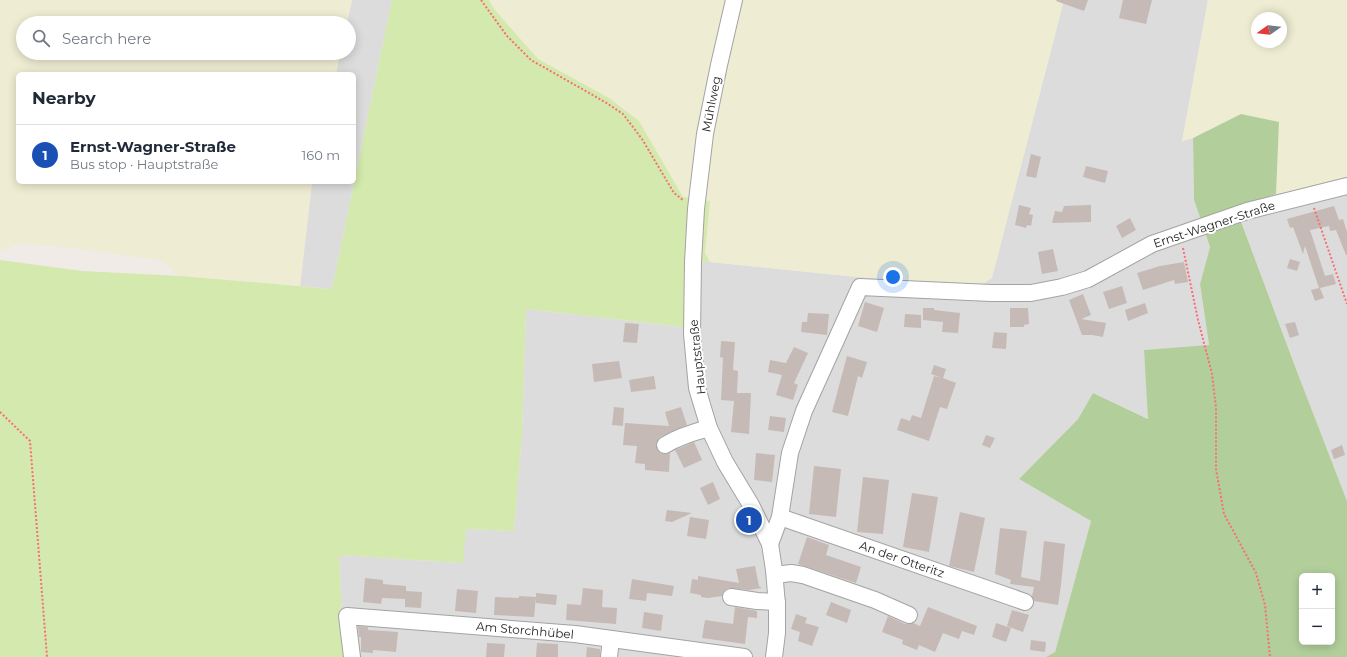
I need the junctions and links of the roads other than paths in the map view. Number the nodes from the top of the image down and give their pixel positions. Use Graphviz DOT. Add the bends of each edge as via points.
graph roads {
  1 [pos="734,0"];
  2 [pos="1347,186"];
  3 [pos="696,209"];
  4 [pos="709,428"];
  5 [pos="665,445"];
  6 [pos="780,517"];
  7 [pos="770,544"];
  8 [pos="775,575"];
  9 [pos="731,597"];
  10 [pos="777,602"];
  11 [pos="1025,602"];
  12 [pos="909,614"];
  13 [pos="611,639"];
  14 [pos="659,651"];
  15 [pos="352,657"];
  16 [pos="609,657"];
  17 [pos="744,657"];
  18 [pos="774,657"];
  1 -- 3 [label="street, Mühlweg" via="705,134"];
  2 -- 6 [label="street, Ernst-Wagner-Straße" via="1247,211 1152,244 1088,279 1062,287 1031,293 860,287 804,411 790,453"];
  3 -- 4 [label="street, Hauptstraße" via="692,334 697,388"];
  4 -- 5 [label="street" via="672,440"];
  4 -- 7 [label="street, Hauptstraße"];
  6 -- 7 [label="street, Ernst-Wagner-Straße"];
  6 -- 11 [label="street, An der Otteritz"];
  7 -- 8 [label="street, Hauptstraße"];
  8 -- 10 [label="street, Hauptstraße"];
  8 -- 12 [label="street" via="803,575"];
  9 -- 10 [label="street"];
  10 -- 18 [label="street, Hauptstraße"];
  13 -- 14 [label="street, Am Storchhübel"];
  13 -- 15 [label="street, Am Storchhübel" via="346,616"];
  13 -- 16 [label="street"];
  14 -- 17 [label="street, Am Storchhübel"];
}
